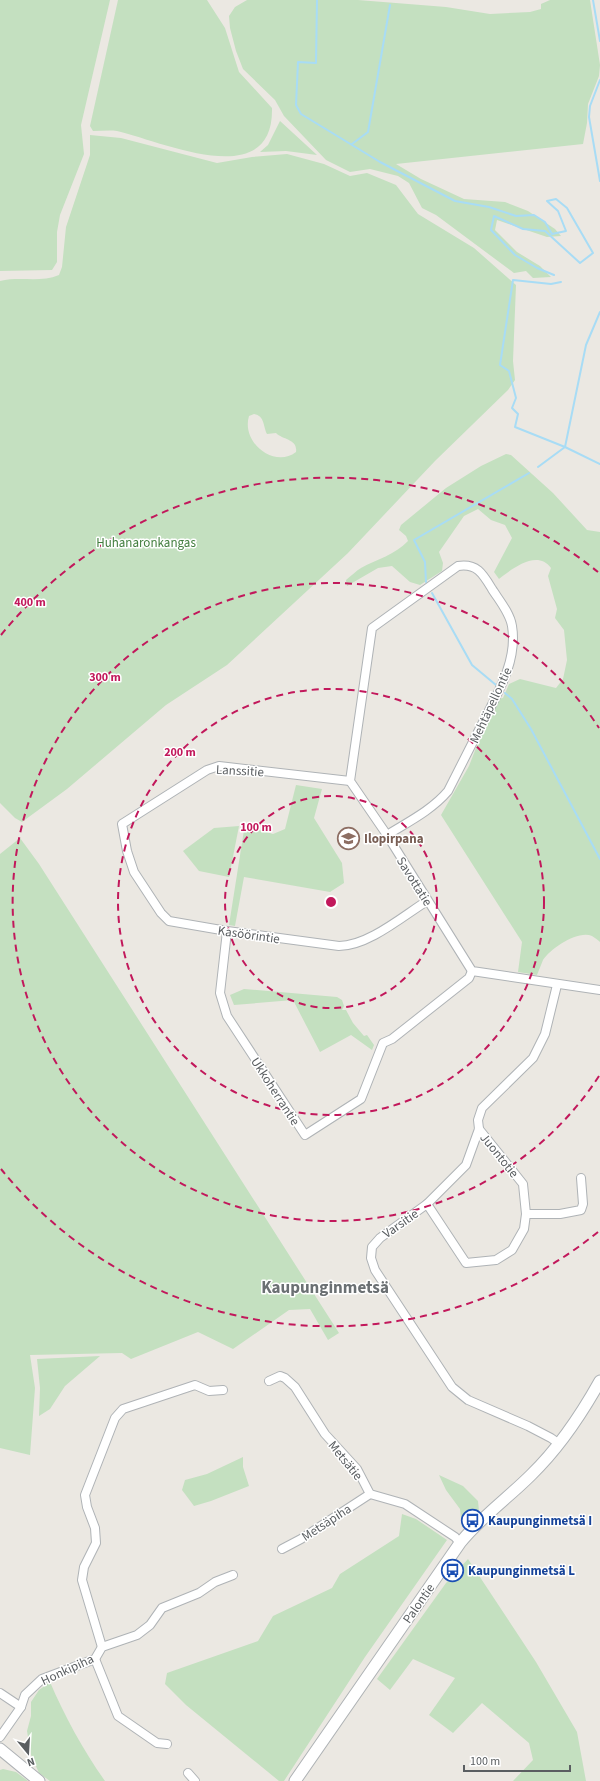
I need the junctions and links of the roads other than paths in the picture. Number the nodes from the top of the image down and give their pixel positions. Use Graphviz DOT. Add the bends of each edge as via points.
graph roads {
  1 [pos="350,781"];
  2 [pos="122,824"];
  3 [pos="387,835"];
  4 [pos="427,901"];
  5 [pos="227,932"];
  6 [pos="472,971"];
  7 [pos="558,984"];
  8 [pos="600,990"];
  9 [pos="479,1129"];
  10 [pos="581,1178"];
  11 [pos="427,1204"];
  12 [pos="526,1214"];
  13 [pos="268,1381"];
  14 [pos="600,1382"];
  15 [pos="223,1390"];
  16 [pos="558,1443"];
  17 [pos="370,1494"];
  18 [pos="460,1543"];
  19 [pos="282,1549"];
  20 [pos="233,1575"];
  21 [pos="102,1647"];
  22 [pos="95,1659"];
  23 [pos="0,1693"];
  24 [pos="21,1707"];
  25 [pos="0,1737"];
  26 [pos="167,1744"];
  27 [pos="0,1749"];
  28 [pos="188,1773"];
  29 [pos="39,1781"];
  30 [pos="196,1781"];
  31 [pos="295,1781"];
  1 -- 2 [label="street, Lanssitie" via="219,766 207,770"];
  1 -- 3 [label="street, Savottatie"];
  1 -- 3 [label="street, Mehtäpellontie" via="372,628 458,566 467,565 479,570 512,624 510,661 502,683 448,791 428,809"];
  2 -- 5 [label="street, Kasöörintie" via="134,872 161,913 169,921"];
  3 -- 4 [label="street, Savottatie"];
  4 -- 5 [label="street, Kasöörintie" via="375,934 348,946"];
  4 -- 6 [label="street, Savottatie"];
  5 -- 6 [label="street, Ukkoherrantie" via="220,993 227,1016 305,1135 361,1099 383,1043 392,1039 469,978"];
  6 -- 7 [label="street"];
  7 -- 8 [label="street"];
  7 -- 9 [label="street, Varsitie" via="545,1034 533,1058 482,1108 478,1120"];
  9 -- 11 [label="street, Varsitie" via="466,1165"];
  9 -- 12 [label="street, Juontotie" via="523,1184"];
  10 -- 12 [label="street" via="581,1210 560,1214"];
  11 -- 12 [label="street, Juontotie" via="466,1263 496,1260 512,1250 524,1228"];
  11 -- 16 [label="street, Varsitie" via="380,1238 372,1247 371,1258 375,1270 452,1387 468,1400 528,1426"];
  13 -- 17 [label="street, Metsätie" via="280,1376 291,1382 325,1434 356,1469"];
  14 -- 16 [label="street, Palontie" via="582,1412"];
  15 -- 21 [label="street" via="209,1391 195,1385 123,1409 115,1418 85,1495 95,1528 96,1543 84,1567 82,1580"];
  16 -- 18 [label="street, Palontie" via="532,1474 487,1514"];
  17 -- 18 [label="street, Metsätie" via="412,1508"];
  17 -- 19 [label="street, Metsäpiha"];
  18 -- 31 [label="street, Palontie"];
  20 -- 21 [label="street, Honkipiha" via="162,1608 150,1625 137,1635"];
  21 -- 22 [label="street, Honkipiha"];
  22 -- 24 [label="street, Honkipiha" via="42,1679 25,1695"];
  22 -- 26 [label="street" via="118,1716 157,1744"];
  23 -- 24 [label="street"];
  24 -- 25 [label="street, Honkipiha"];
  27 -- 29 [label="street"];
  28 -- 30 [label="street"];
}
